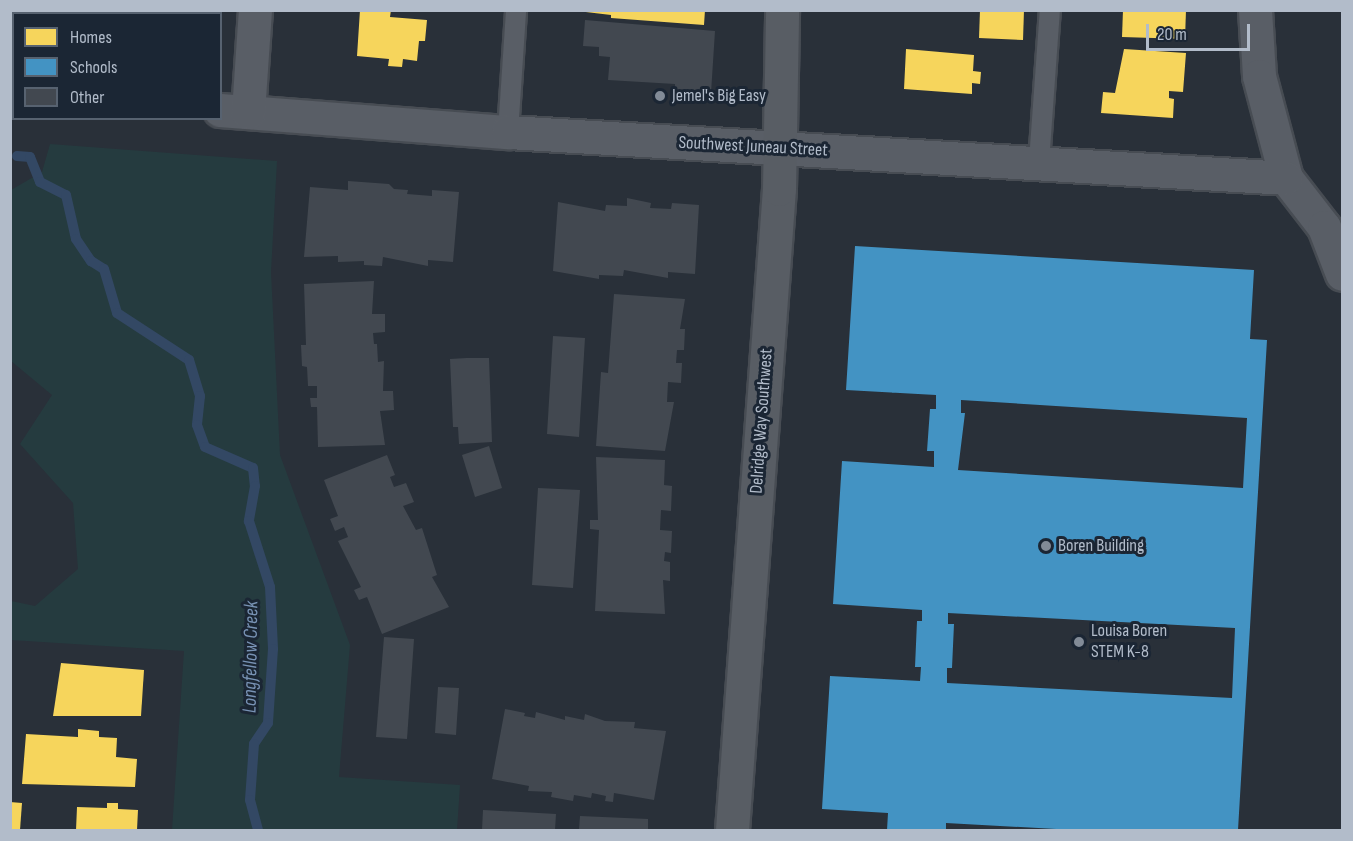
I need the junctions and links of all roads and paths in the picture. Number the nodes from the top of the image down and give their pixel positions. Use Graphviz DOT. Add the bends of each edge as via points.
graph roads {
  1 [pos="255,10"];
  2 [pos="516,10"];
  3 [pos="782,10"];
  4 [pos="1050,10"];
  5 [pos="1254,10"];
  6 [pos="234,111"];
  7 [pos="508,132"];
  8 [pos="777,149"];
  9 [pos="1039,162"];
  10 [pos="1286,178"];
  11 [pos="1342,274"];
  12 [pos="732,831"];
  1 -- 6 [label="street"];
  2 -- 7 [label="lane"];
  3 -- 8 [label="main road, Delridge Way Southwest"];
  4 -- 9 [label="lane"];
  5 -- 10 [label="street" via="1263,96"];
  6 -- 7 [label="street, Southwest Juneau Street"];
  7 -- 8 [label="street, Southwest Juneau Street"];
  8 -- 9 [label="street, Southwest Juneau Street"];
  8 -- 12 [label="main road, Delridge Way Southwest" via="779,189"];
  9 -- 10 [label="street, Southwest Juneau Street"];
  10 -- 11 [label="street" via="1324,227"];
}
